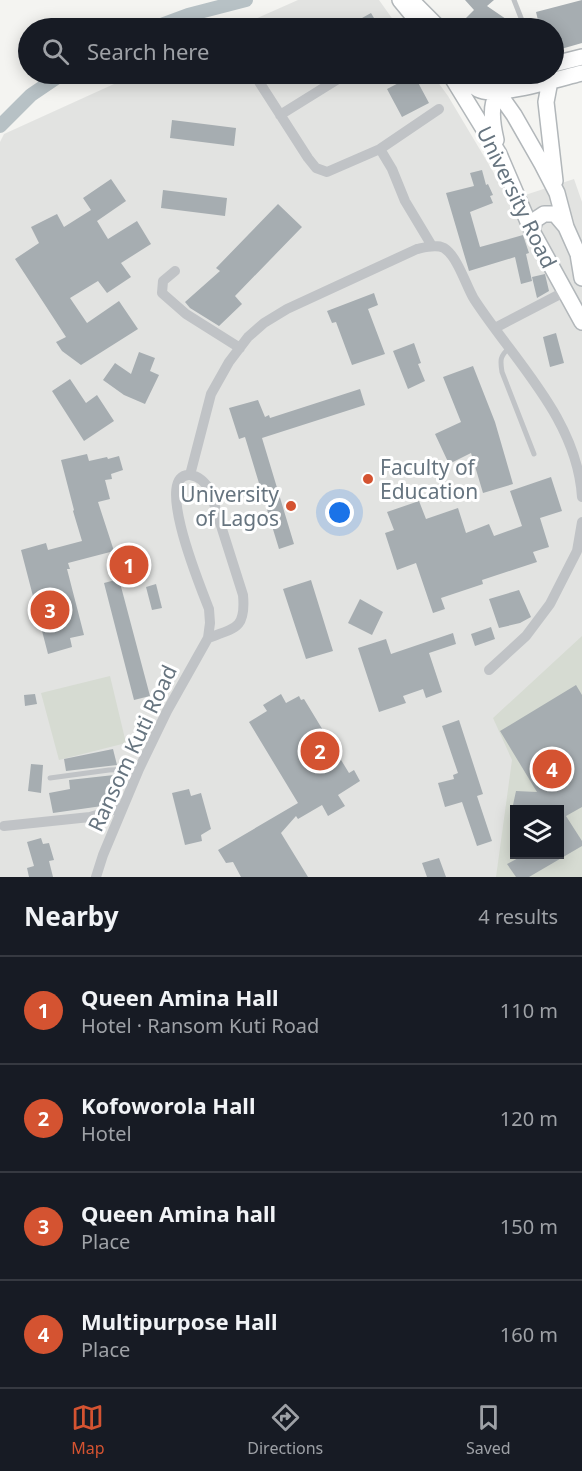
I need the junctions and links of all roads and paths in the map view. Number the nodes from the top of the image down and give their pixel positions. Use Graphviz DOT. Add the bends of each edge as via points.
graph roads {
  1 [pos="400,0"];
  2 [pos="411,0"];
  3 [pos="514,0"];
  4 [pos="414,18"];
  5 [pos="429,18"];
  6 [pos="521,18"];
  7 [pos="582,57"];
  8 [pos="564,62"];
  9 [pos="582,73"];
  10 [pos="564,78"];
  11 [pos="260,84"];
  12 [pos="330,84"];
  13 [pos="456,84"];
  14 [pos="473,84"];
  15 [pos="490,84"];
  16 [pos="504,84"];
  17 [pos="534,84"];
  18 [pos="549,84"];
  19 [pos="497,91"];
  20 [pos="439,109"];
  21 [pos="280,115"];
  22 [pos="380,149"];
  23 [pos="499,154"];
  24 [pos="557,193"];
  25 [pos="566,227"];
  26 [pos="532,231"];
  27 [pos="432,246"];
  28 [pos="175,271"];
  29 [pos="582,278"];
  30 [pos="564,292"];
  31 [pos="582,321"];
  32 [pos="495,328"];
  33 [pos="240,348"];
  34 [pos="509,348"];
  35 [pos="534,454"];
  36 [pos="190,475"];
  37 [pos="582,497"];
  38 [pos="582,522"];
  39 [pos="208,638"];
  40 [pos="489,670"];
  41 [pos="139,769"];
  42 [pos="50,778"];
  43 [pos="123,807"];
  44 [pos="4,826"];
  45 [pos="96,877"];
  1 -- 4 [label="main road"];
  2 -- 5 [label="main road"];
  3 -- 6 [label="lane"];
  7 -- 8 [label="main road"];
  9 -- 10 [label="main road"];
  11 -- 21 [label="street"];
  12 -- 21 [label="street"];
  13 -- 23 [label="main road, University Road"];
  14 -- 19 [label="main road" via="482,91"];
  15 -- 19 [label="main road, University Road"];
  16 -- 19 [label="main road"];
  17 -- 19 [label="main road"];
  18 -- 24 [label="main road" via="546,102"];
  19 -- 23 [label="main road" via="491,118"];
  19 -- 24 [label="main road, University Road"];
  20 -- 22 [label="street"];
  21 -- 22 [label="street" via="316,168 327,171"];
  22 -- 27 [label="street"];
  23 -- 26 [label="main road, University Road"];
  24 -- 25 [label="main road, University Road"];
  25 -- 26 [label="main road" via="555,214 544,214 535,220"];
  25 -- 29 [label="main road, University Road" via="578,254"];
  26 -- 30 [label="main road, University Road"];
  27 -- 32 [label="street" via="444,248 452,257 473,298"];
  27 -- 33 [label="street" via="417,249 288,309 264,323"];
  28 -- 33 [label="street" via="163,281 162,292 186,314"];
  30 -- 31 [label="main road, University Road"];
  30 -- 32 [label="street"];
  32 -- 34 [label="street"];
  33 -- 36 [label="street" via="211,394"];
  34 -- 35 [label="lane" via="500,360 502,372"];
  34 -- 37 [label="street" via="573,447"];
  36 -- 39 [label="street" via="181,479 175,501 209,609"];
  36 -- 39 [label="street" via="209,488 245,612 234,629"];
  38 -- 40 [label="street" via="577,551 550,603 526,636"];
  39 -- 41 [label="street, Ransom Kuti Road" via="166,711"];
  41 -- 42 [label="lane"];
  41 -- 43 [label="street, Ransom Kuti Road"];
  43 -- 44 [label="street" via="90,817"];
  43 -- 45 [label="street, Ransom Kuti Road"];
}
